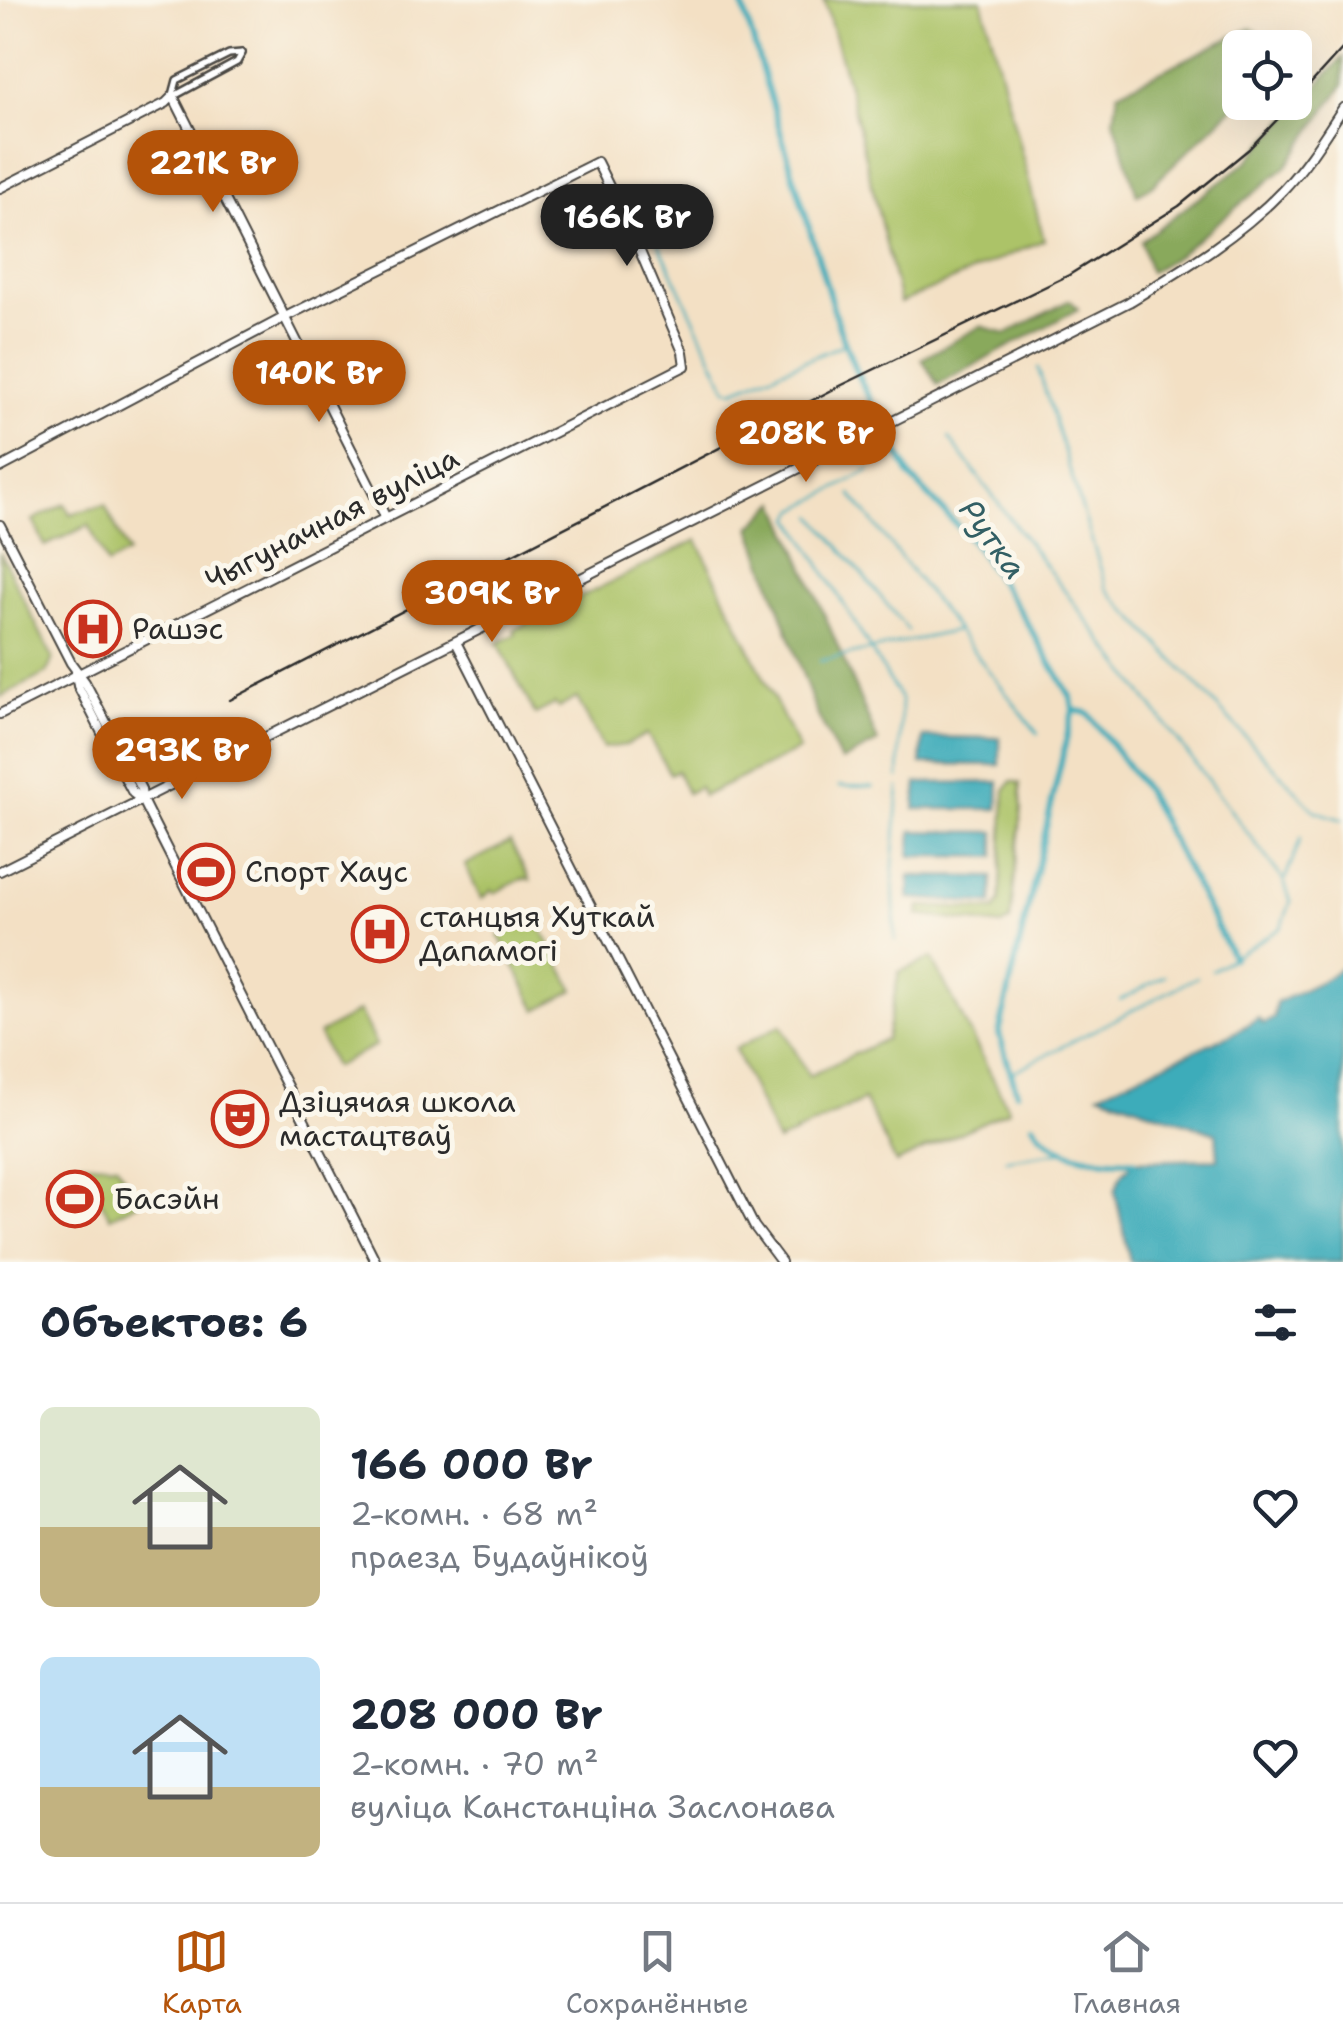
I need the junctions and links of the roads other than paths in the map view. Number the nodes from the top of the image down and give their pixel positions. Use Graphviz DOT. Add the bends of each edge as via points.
graph roads {
  1 [pos="173,96"];
  2 [pos="1343,108"];
  3 [pos="0,188"];
  4 [pos="285,317"];
  5 [pos="0,468"];
  6 [pos="385,516"];
  7 [pos="0,524"];
  8 [pos="456,642"];
  9 [pos="76,673"];
  10 [pos="0,714"];
  11 [pos="142,800"];
  12 [pos="0,871"];
  13 [pos="376,1262"];
  14 [pos="781,1262"];
  1 -- 1 [label="street" via="237,62 242,53 177,80"];
  1 -- 3 [label="main road"];
  1 -- 4 [label="main road"];
  2 -- 8 [label="main road" via="1279,194 1200,258 1129,302"];
  4 -- 5 [label="main road"];
  4 -- 6 [label="main road"];
  4 -- 6 [label="main road, Чыгуначная вуліца" via="597,162 685,366"];
  6 -- 9 [label="main road, Чыгуначная вуліца"];
  7 -- 9 [label="main road"];
  8 -- 11 [label="main road"];
  8 -- 14 [label="main road" via="669,1064 754,1226"];
  9 -- 10 [label="main road, Чыгуначная вуліца"];
  9 -- 11 [label="main road" via="142,788"];
  11 -- 12 [label="main road"];
  11 -- 13 [label="main road"];
}
